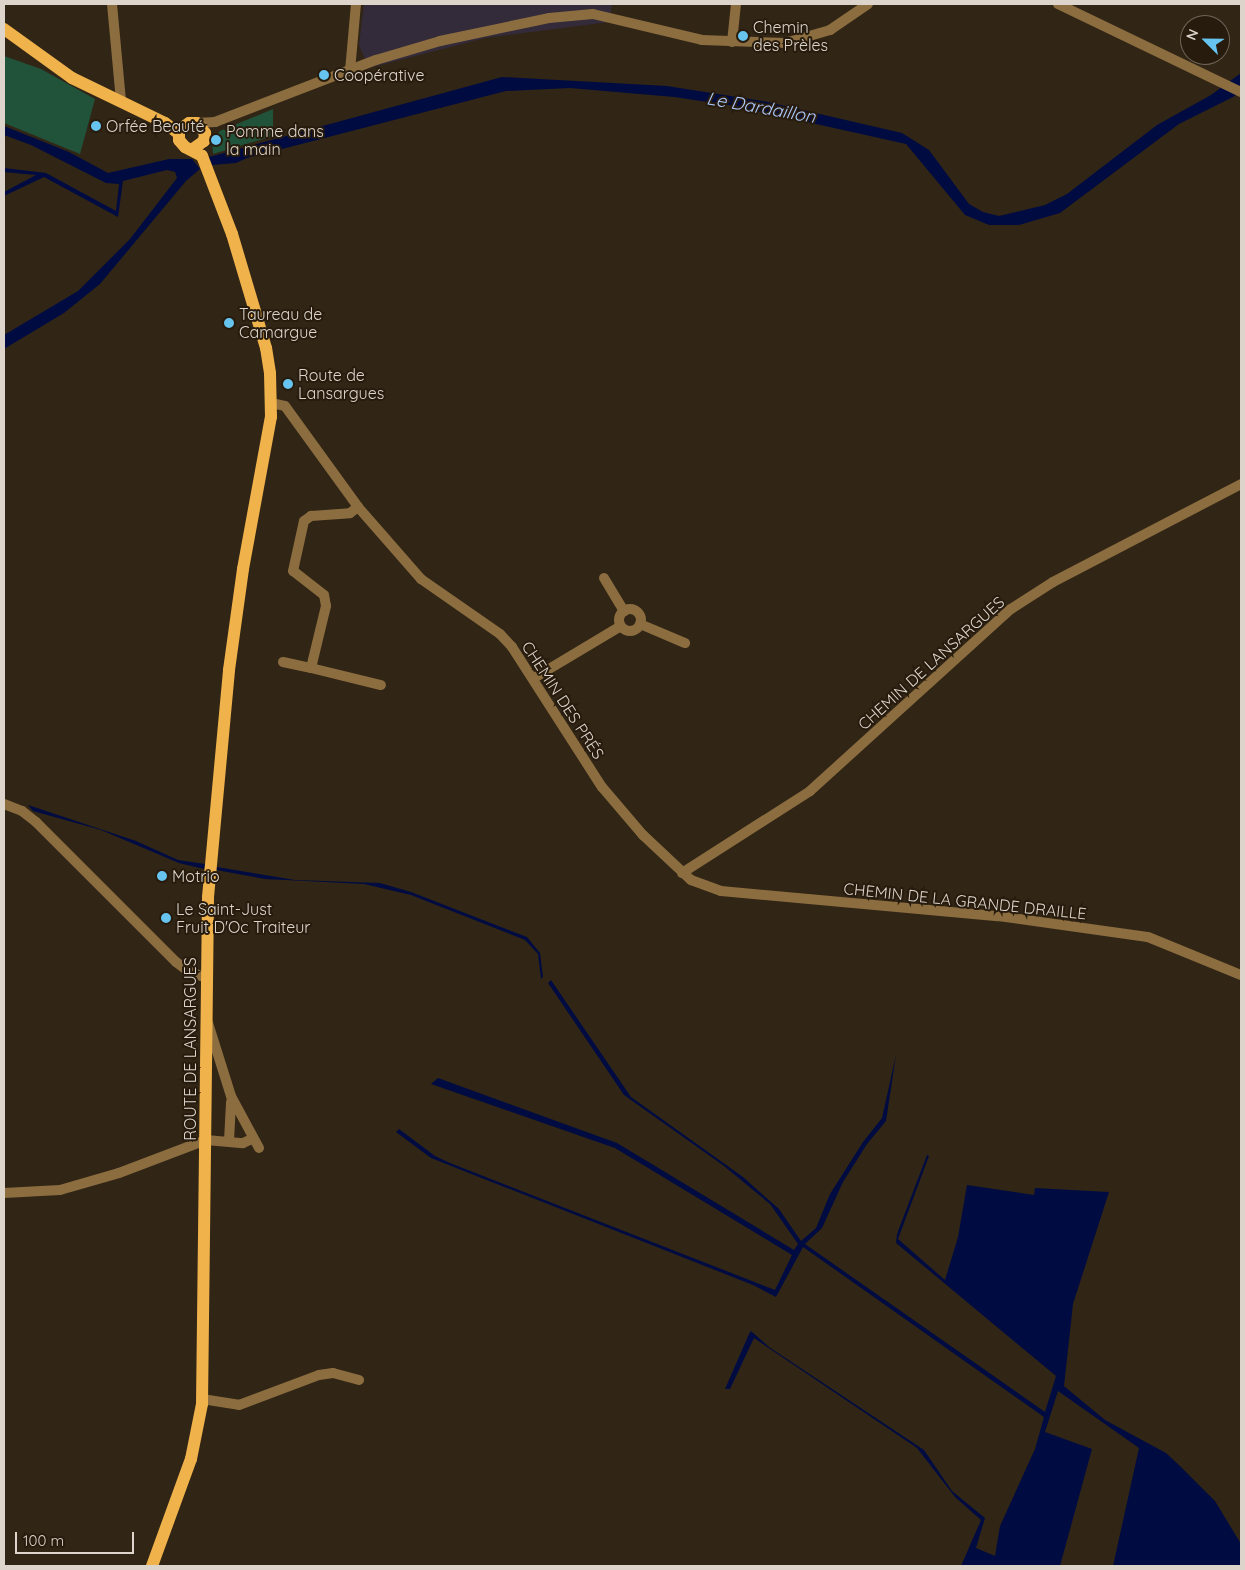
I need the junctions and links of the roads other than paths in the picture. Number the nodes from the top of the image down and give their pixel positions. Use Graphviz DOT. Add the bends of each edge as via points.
graph roads {
  1 [pos="112,4"];
  2 [pos="356,4"];
  3 [pos="736,4"];
  4 [pos="868,4"];
  5 [pos="1058,4"];
  6 [pos="4,29"];
  7 [pos="732,42"];
  8 [pos="350,71"];
  9 [pos="119,85"];
  10 [pos="1241,92"];
  11 [pos="108,94"];
  12 [pos="121,101"];
  13 [pos="194,138"];
  14 [pos="271,403"];
  15 [pos="1241,484"];
  16 [pos="358,507"];
  17 [pos="604,578"];
  18 [pos="624,611"];
  19 [pos="640,624"];
  20 [pos="621,626"];
  21 [pos="685,643"];
  22 [pos="282,662"];
  23 [pos="311,668"];
  24 [pos="534,678"];
  25 [pos="381,685"];
  26 [pos="4,804"];
  27 [pos="682,873"];
  28 [pos="1241,975"];
  29 [pos="206,978"];
  30 [pos="206,1019"];
  31 [pos="231,1096"];
  32 [pos="252,1139"];
  33 [pos="206,1140"];
  34 [pos="229,1141"];
  35 [pos="260,1148"];
  36 [pos="4,1192"];
  37 [pos="359,1380"];
  38 [pos="202,1397"];
  39 [pos="152,1566"];
  1 -- 9 [label="street"];
  2 -- 8 [label="street"];
  3 -- 7 [label="street"];
  4 -- 7 [label="street" via="830,30 800,41"];
  5 -- 10 [label="street"];
  6 -- 11 [label="main road" via="50,64"];
  7 -- 8 [label="street" via="702,40 593,14 574,15 440,41"];
  8 -- 13 [label="street" via="215,122"];
  9 -- 11 [label="street"];
  9 -- 12 [label="street"];
  11 -- 12 [label="main road"];
  12 -- 13 [label="main road"];
  13 -- 14 [label="main road, ROUTE DE LANSARGUES" via="232,234 266,348"];
  14 -- 16 [label="street, CHEMIN DES PRÉS" via="285,406"];
  14 -- 29 [label="main road, ROUTE DE LANSARGUES" via="267,449 243,569 229,670 208,897"];
  15 -- 27 [label="street, CHEMIN DE LANSARGUES" via="1054,582 1011,609 810,791"];
  16 -- 23 [label="street" via="344,514 311,516 303,524 293,571 321,592 326,601"];
  16 -- 24 [label="street, CHEMIN DES PRÉS" via="421,579 500,634"];
  17 -- 18 [label="street"];
  18 -- 19 [label="street" via="637,612"];
  18 -- 20 [label="street" via="619,620"];
  19 -- 20 [label="street" via="633,631"];
  19 -- 21 [label="street"];
  20 -- 24 [label="street"];
  22 -- 23 [label="street"];
  23 -- 25 [label="street"];
  24 -- 27 [label="street, CHEMIN DES PRÉS" via="602,787 622,813"];
  26 -- 29 [label="street" via="22,811 36,822 176,962 193,974"];
  27 -- 28 [label="street, CHEMIN DE LA GRANDE DRAILLE" via="691,880 721,891 998,916 1148,937"];
  29 -- 30 [label="main road, ROUTE DE LANSARGUES"];
  30 -- 31 [label="street"];
  30 -- 33 [label="main road, ROUTE DE LANSARGUES"];
  31 -- 32 [label="street"];
  31 -- 34 [label="street"];
  32 -- 34 [label="street" via="243,1143"];
  32 -- 35 [label="street"];
  33 -- 34 [label="street"];
  33 -- 36 [label="street" via="60,1190"];
  33 -- 38 [label="main road, ROUTE DE LANSARGUES"];
  37 -- 38 [label="street" via="333,1373 319,1375 239,1404"];
  38 -- 39 [label="main road, ROUTE DE LANSARGUES" via="193,1451"];
}
